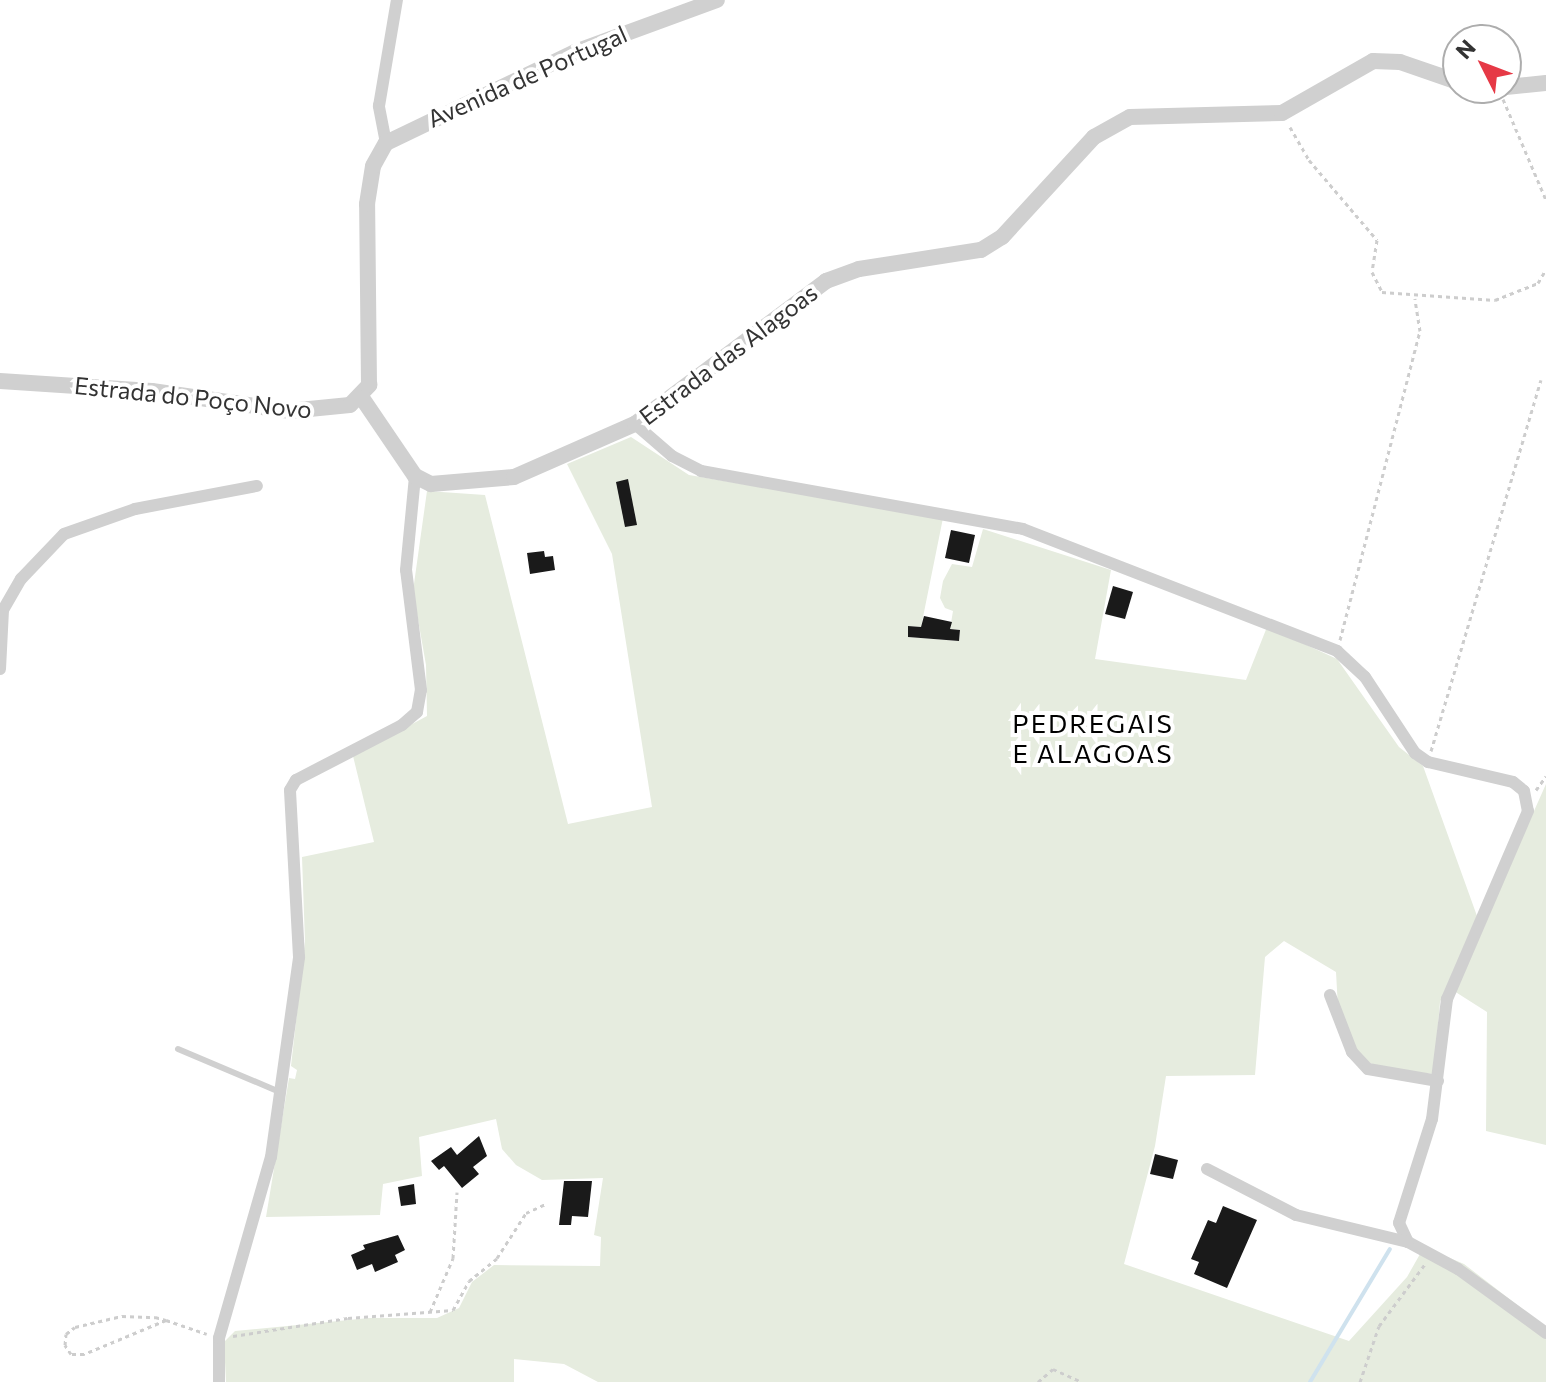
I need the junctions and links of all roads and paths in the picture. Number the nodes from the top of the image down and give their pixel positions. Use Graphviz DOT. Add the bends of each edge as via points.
graph roads {
  1 [pos="397,0"];
  2 [pos="717,0"];
  3 [pos="1442,76"];
  4 [pos="1546,83"];
  5 [pos="1522,85"];
  6 [pos="1506,104"];
  7 [pos="1282,113"];
  8 [pos="386,143"];
  9 [pos="1546,200"];
  10 [pos="1546,269"];
  11 [pos="1415,298"];
  12 [pos="1541,380"];
  13 [pos="0,381"];
  14 [pos="362,398"];
  15 [pos="635,424"];
  16 [pos="415,476"];
  17 [pos="257,486"];
  18 [pos="1,610"];
  19 [pos="1337,651"];
  20 [pos="0,669"];
  21 [pos="1428,762"];
  22 [pos="1330,995"];
  23 [pos="178,1049"];
  24 [pos="1438,1081"];
  25 [pos="280,1092"];
  26 [pos="1207,1169"];
  27 [pos="457,1192"];
  28 [pos="547,1203"];
  29 [pos="1408,1242"];
  30 [pos="1430,1256"];
  31 [pos="430,1312"];
  32 [pos="166,1320"];
  33 [pos="1546,1333"];
  34 [pos="219,1338"];
  35 [pos="219,1382"];
  36 [pos="1038,1382"];
  37 [pos="1082,1382"];
  38 [pos="1360,1382"];
  1 -- 8 [label="street" via="379,106"];
  2 -- 8 [label="street, Avenida de Portugal" via="575,52"];
  3 -- 7 [label="street, Estrada das Alagoas" via="1400,62 1373,61"];
  4 -- 5 [label="street"];
  6 -- 9 [label="path"];
  7 -- 11 [label="path" via="1309,160 1377,240 1375,284 1382,292"];
  7 -- 15 [label="street, Estrada das Alagoas" via="1130,117 1094,137 1002,237 954,258 859,269 826,281"];
  8 -- 14 [label="street" via="373,166 367,204 371,371"];
  10 -- 11 [label="path" via="1538,283 1495,300"];
  11 -- 19 [label="path" via="1420,331"];
  12 -- 21 [label="path"];
  13 -- 14 [label="street, Estrada do Poço Novo" via="152,391 289,411 335,408"];
  14 -- 16 [label="street"];
  15 -- 16 [label="street, Estrada das Alagoas" via="514,477 431,484"];
  15 -- 19 [label="street" via="672,456 701,471 1023,529"];
  16 -- 25 [label="street" via="406,570 421,690 417,712 296,780 290,790 300,931"];
  17 -- 18 [label="street" via="135,509 64,534 21,579"];
  18 -- 20 [label="street"];
  19 -- 21 [label="street" via="1365,677 1404,740"];
  21 -- 24 [label="street" via="1513,782 1529,800 1447,999"];
  22 -- 24 [label="street" via="1352,1052 1368,1069"];
  23 -- 25 [label="lane"];
  24 -- 29 [label="street" via="1422,1157 1399,1223"];
  25 -- 34 [label="street" via="257,1218"];
  26 -- 29 [label="street" via="1296,1215"];
  27 -- 31 [label="path" via="453,1258"];
  28 -- 31 [label="path" via="526,1213 497,1258 469,1281 453,1310"];
  29 -- 30 [label="street"];
  30 -- 33 [label="street" via="1458,1269"];
  30 -- 38 [label="path" via="1379,1326"];
  31 -- 34 [label="path" via="348,1318"];
  32 -- 32 [label="path" via="84,1354 71,1354 65,1345 66,1334 93,1321 122,1316"];
  32 -- 34 [label="path"];
  34 -- 35 [label="street"];
  36 -- 37 [label="path" via="1053,1369"];
}
